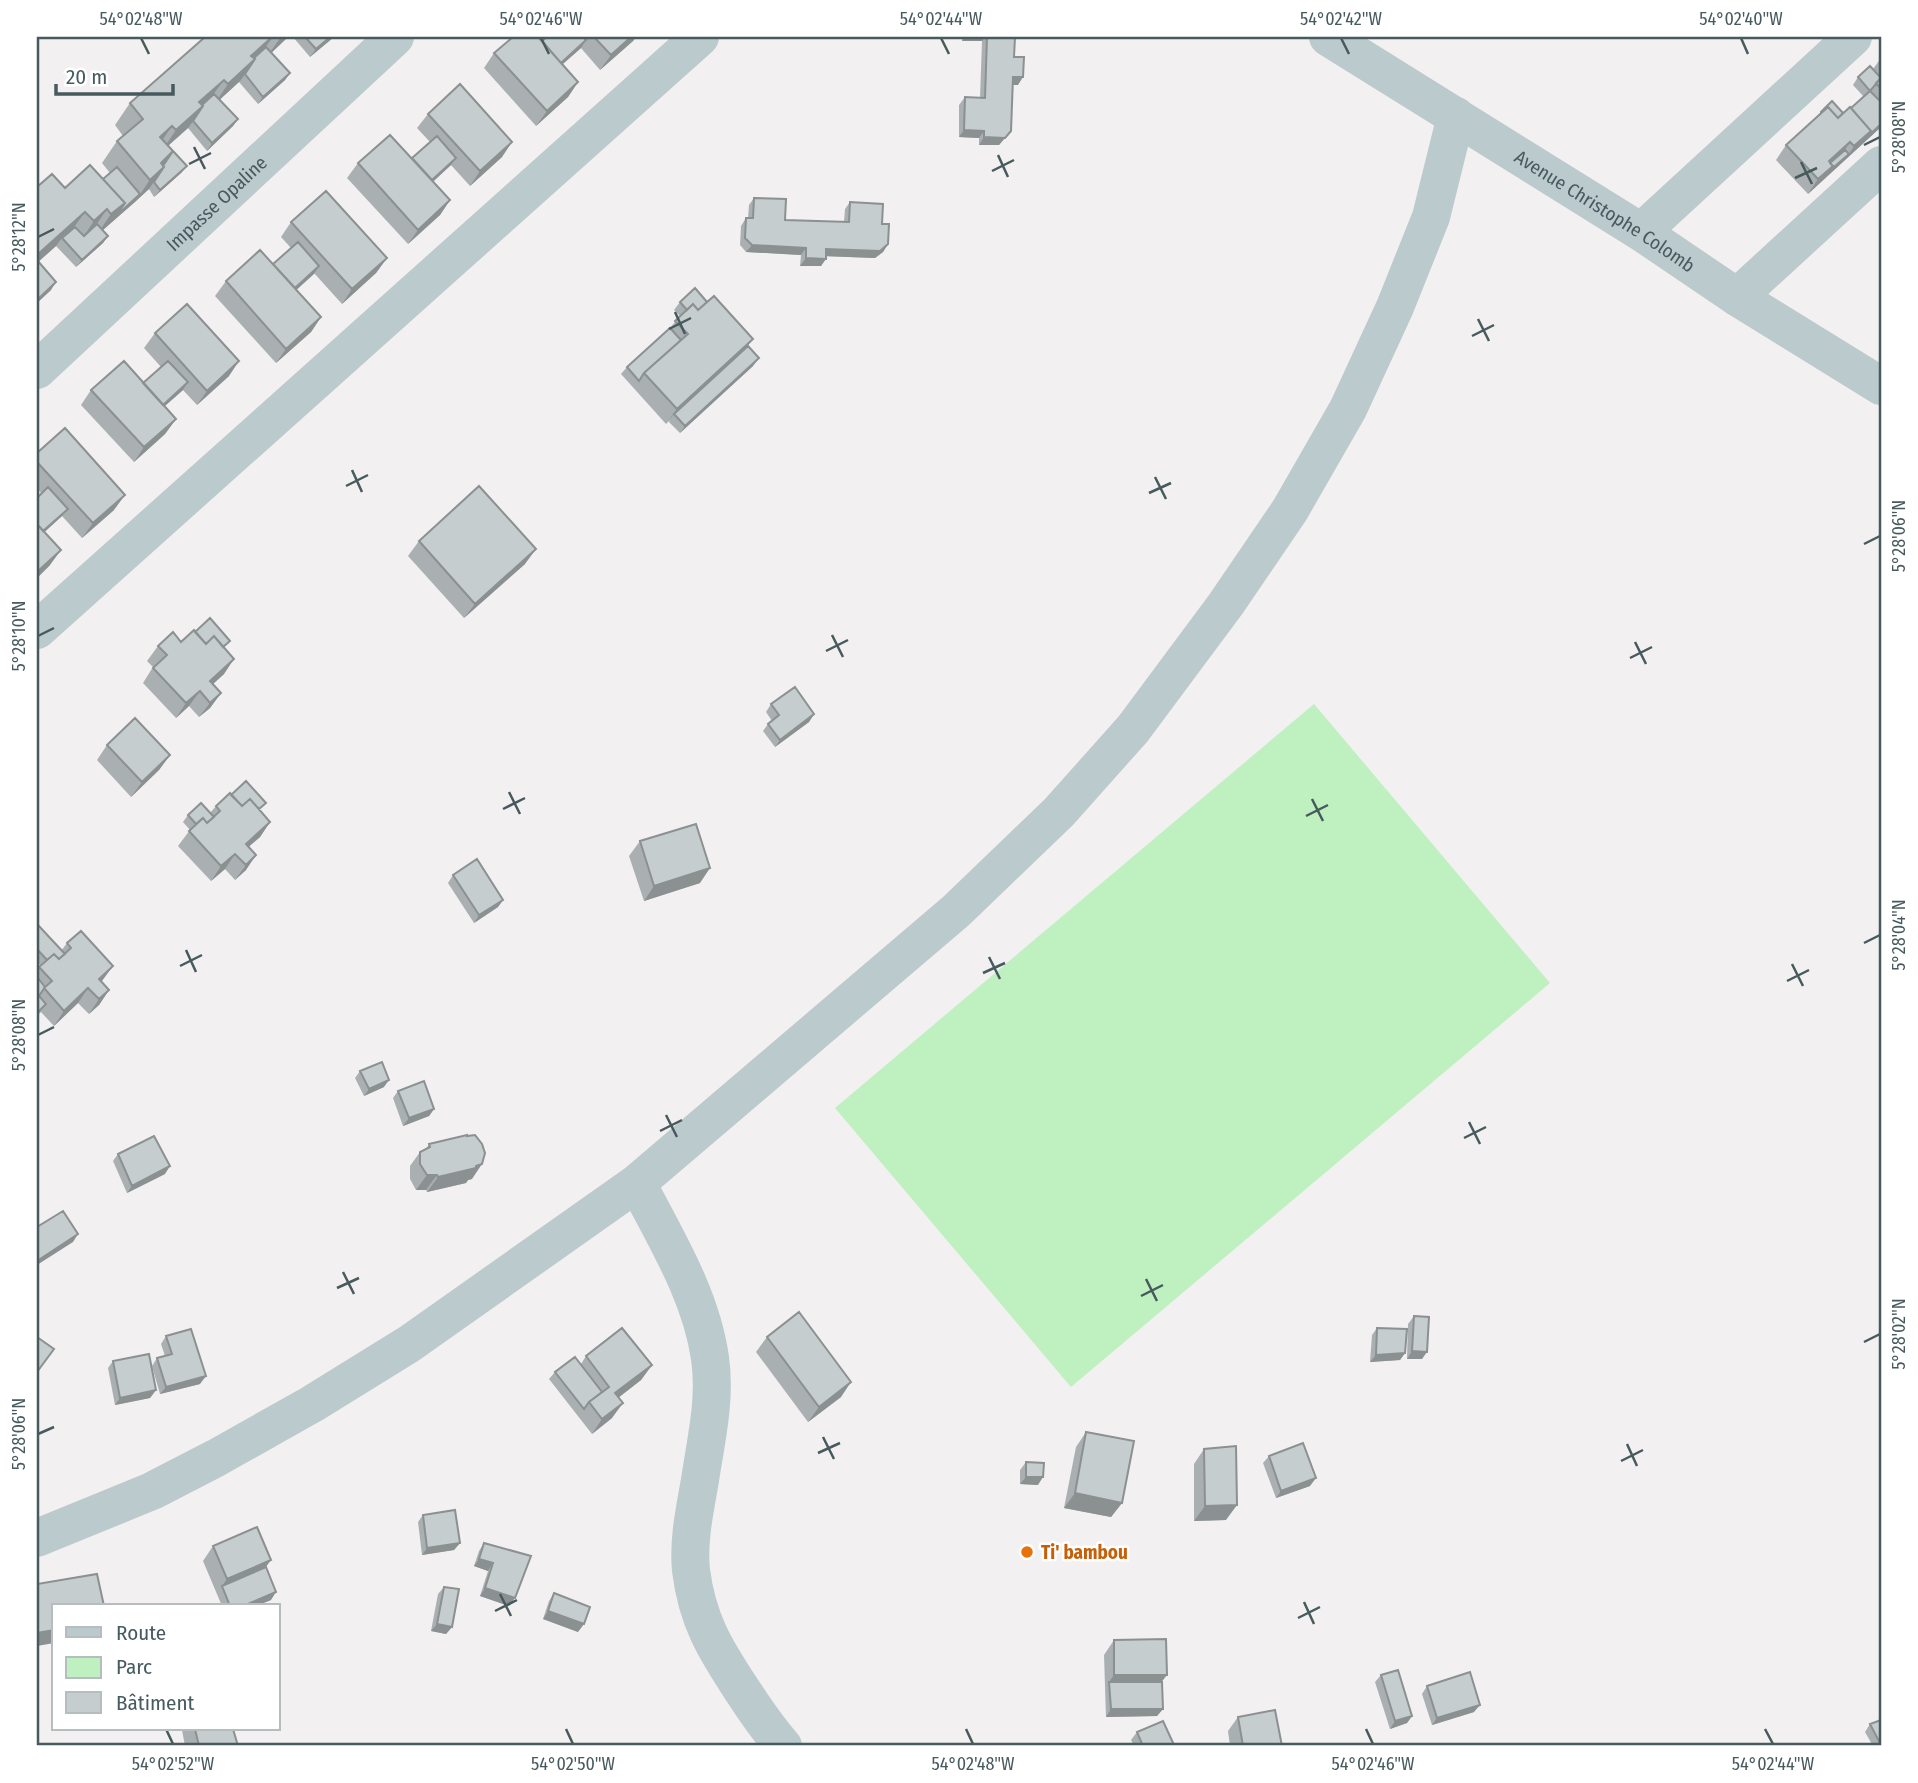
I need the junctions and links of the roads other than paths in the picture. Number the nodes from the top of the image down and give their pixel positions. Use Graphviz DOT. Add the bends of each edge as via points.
graph roads {
  1 [pos="395,37"];
  2 [pos="700,37"];
  3 [pos="1328,37"];
  4 [pos="1853,37"];
  5 [pos="1456,116"];
  6 [pos="1881,165"];
  7 [pos="1641,232"];
  8 [pos="1737,297"];
  9 [pos="37,370"];
  10 [pos="1881,386"];
  11 [pos="37,630"];
  12 [pos="636,1183"];
  13 [pos="37,1538"];
  14 [pos="783,1746"];
  1 -- 9 [label="street, Impasse Opaline"];
  2 -- 11 [label="street"];
  3 -- 5 [label="street, Avenue Christophe Colomb"];
  4 -- 7 [label="street"];
  5 -- 7 [label="street, Avenue Christophe Colomb"];
  5 -- 12 [label="street" via="1431,217 1348,409 1283,521 1133,729 1059,813 956,911"];
  6 -- 8 [label="street"];
  7 -- 8 [label="street, Avenue Christophe Colomb"];
  8 -- 10 [label="street, Avenue Christophe Colomb"];
  12 -- 13 [label="street" via="409,1343 312,1404 152,1491"];
  12 -- 14 [label="street" via="692,1293 710,1361 712,1399 692,1530 691,1567 698,1609 714,1648"];
}
